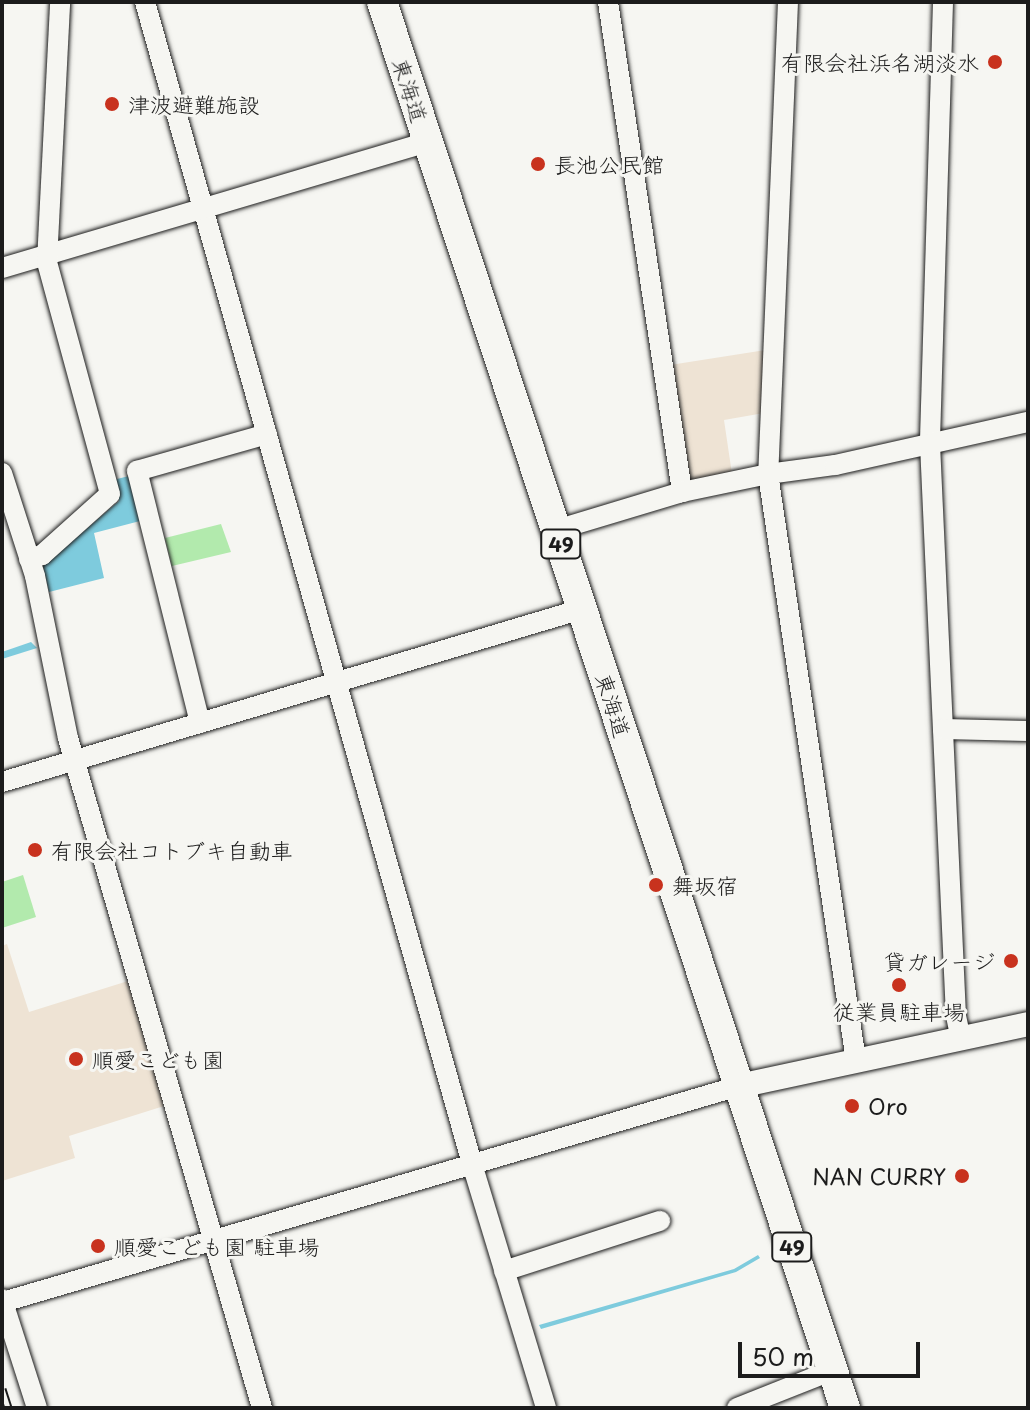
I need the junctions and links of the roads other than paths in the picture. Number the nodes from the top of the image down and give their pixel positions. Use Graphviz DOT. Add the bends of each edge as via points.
graph roads {
  1 [pos="60,2"];
  2 [pos="145,2"];
  3 [pos="382,2"];
  4 [pos="608,2"];
  5 [pos="788,2"];
  6 [pos="943,2"];
  7 [pos="428,142"];
  8 [pos="205,209"];
  9 [pos="47,255"];
  10 [pos="2,268"];
  11 [pos="1028,422"];
  12 [pos="267,434"];
  13 [pos="930,444"];
  14 [pos="2,473"];
  15 [pos="768,474"];
  16 [pos="682,492"];
  17 [pos="10,529"];
  18 [pos="556,530"];
  19 [pos="29,559"];
  20 [pos="582,609"];
  21 [pos="335,683"];
  22 [pos="200,723"];
  23 [pos="943,729"];
  24 [pos="1028,731"];
  25 [pos="74,760"];
  26 [pos="2,782"];
  27 [pos="1028,1024"];
  28 [pos="961,1039"];
  29 [pos="856,1061"];
  30 [pos="739,1086"];
  31 [pos="472,1164"];
  32 [pos="660,1221"];
  33 [pos="213,1240"];
  34 [pos="504,1271"];
  35 [pos="2,1300"];
  36 [pos="833,1370"];
  37 [pos="37,1408"];
  38 [pos="262,1408"];
  39 [pos="546,1408"];
  40 [pos="737,1408"];
  41 [pos="845,1408"];
  1 -- 9 [label="street"];
  2 -- 8 [label="street"];
  3 -- 7 [label="main road, 東海道 / 49"];
  4 -- 16 [label="street"];
  5 -- 15 [label="street"];
  6 -- 13 [label="street"];
  7 -- 8 [label="street"];
  7 -- 18 [label="main road, 東海道 / 49"];
  8 -- 9 [label="street"];
  8 -- 12 [label="street"];
  9 -- 10 [label="street"];
  9 -- 19 [label="street" via="110,494 42,555"];
  11 -- 13 [label="street"];
  12 -- 21 [label="street"];
  12 -- 22 [label="street" via="137,471"];
  13 -- 15 [label="street"];
  13 -- 23 [label="street"];
  14 -- 17 [label="street"];
  15 -- 16 [label="street"];
  15 -- 29 [label="street"];
  16 -- 18 [label="street"];
  17 -- 19 [label="street"];
  18 -- 20 [label="main road, 東海道 / 49"];
  19 -- 25 [label="street"];
  20 -- 21 [label="street"];
  20 -- 30 [label="main road, 東海道 / 49"];
  21 -- 22 [label="street"];
  21 -- 31 [label="street"];
  22 -- 25 [label="street"];
  23 -- 24 [label="street"];
  23 -- 28 [label="street"];
  25 -- 26 [label="street"];
  25 -- 33 [label="street"];
  27 -- 28 [label="street"];
  28 -- 29 [label="street"];
  29 -- 30 [label="street"];
  30 -- 31 [label="street"];
  30 -- 36 [label="main road, 東海道 / 49"];
  31 -- 33 [label="street"];
  31 -- 34 [label="street"];
  32 -- 34 [label="street"];
  33 -- 35 [label="street"];
  33 -- 38 [label="street"];
  34 -- 39 [label="street"];
  35 -- 37 [label="street"];
  36 -- 40 [label="street"];
  36 -- 41 [label="main road, 東海道 / 49"];
}
